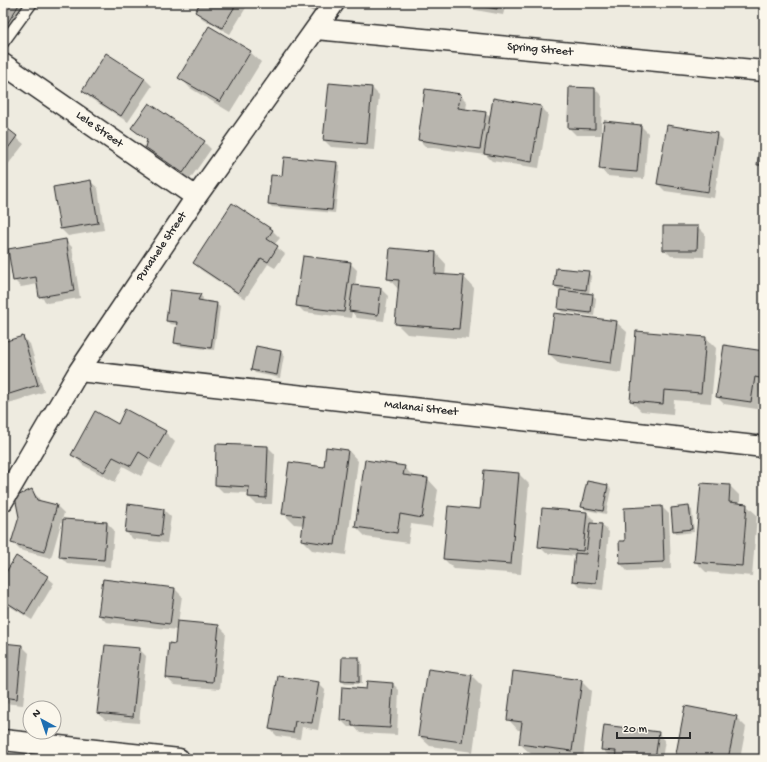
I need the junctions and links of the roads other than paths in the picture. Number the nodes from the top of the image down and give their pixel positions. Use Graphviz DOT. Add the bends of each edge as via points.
graph roads {
  1 [pos="32,3"];
  2 [pos="334,3"];
  3 [pos="316,29"];
  4 [pos="3,43"];
  5 [pos="3,64"];
  6 [pos="764,71"];
  7 [pos="196,197"];
  8 [pos="79,371"];
  9 [pos="764,447"];
  10 [pos="3,501"];
  11 [pos="3,740"];
  12 [pos="178,759"];
  1 -- 4 [label="lane"];
  2 -- 3 [label="street, Punahele Street"];
  3 -- 6 [label="street, Spring Street"];
  3 -- 7 [label="street, Punahele Street"];
  5 -- 7 [label="street, Lele Street"];
  7 -- 8 [label="street, Punahele Street"];
  8 -- 9 [label="street, Malanai Street"];
  8 -- 10 [label="street, Punahele Street"];
  11 -- 12 [label="street"];
}
